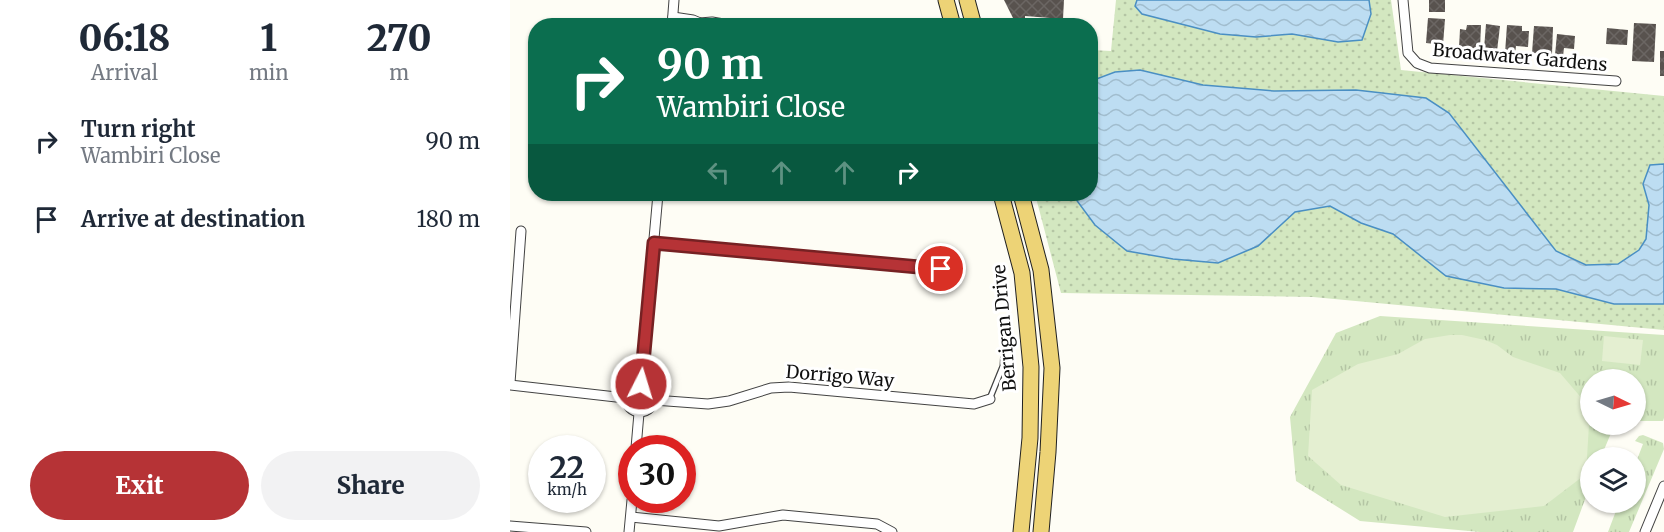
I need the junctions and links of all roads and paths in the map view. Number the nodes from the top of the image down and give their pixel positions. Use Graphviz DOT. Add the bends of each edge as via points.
graph roads {
  1 [pos="674,0"];
  2 [pos="946,0"];
  3 [pos="967,0"];
  4 [pos="1403,0"];
  5 [pos="673,18"];
  6 [pos="951,18"];
  7 [pos="972,18"];
  8 [pos="1616,81"];
  9 [pos="657,201"];
  10 [pos="1003,201"];
  11 [pos="1023,201"];
  12 [pos="521,231"];
  13 [pos="654,243"];
  14 [pos="941,269"];
  15 [pos="1005,332"];
  16 [pos="510,384"];
  17 [pos="641,384"];
  18 [pos="625,398"];
  19 [pos="990,399"];
  20 [pos="654,400"];
  21 [pos="639,413"];
  22 [pos="637,435"];
  23 [pos="1664,486"];
  24 [pos="631,513"];
  25 [pos="631,517"];
  26 [pos="759,521"];
  27 [pos="510,526"];
  28 [pos="586,532"];
  29 [pos="629,532"];
  30 [pos="760,532"];
  31 [pos="892,532"];
  32 [pos="1022,532"];
  33 [pos="1041,532"];
  34 [pos="1645,532"];
  1 -- 5 [label="street"];
  2 -- 6 [label="main road"];
  3 -- 7 [label="main road"];
  4 -- 8 [label="street, Broadwater Gardens" via="1408,53 1421,66"];
  9 -- 13 [label="street"];
  10 -- 32 [label="main road, Berrigan Drive" via="1022,273 1031,367"];
  11 -- 33 [label="main road" via="1041,270 1052,368"];
  12 -- 16 [label="street"];
  13 -- 14 [label="street"];
  13 -- 17 [label="street"];
  15 -- 19 [label="lane" via="1003,366"];
  16 -- 18 [label="street"];
  17 -- 18 [label="street" via="630,388"];
  17 -- 20 [label="street" via="651,389"];
  18 -- 21 [label="street" via="629,408"];
  19 -- 20 [label="street, Dorrigo Way" via="974,404 789,387 708,404"];
  20 -- 21 [label="street" via="649,409"];
  21 -- 22 [label="street"];
  23 -- 34 [label="street"];
  24 -- 25 [label="street"];
  25 -- 26 [label="street" via="719,526"];
  25 -- 29 [label="street"];
  26 -- 30 [label="street"];
  26 -- 31 [label="street" via="783,516 877,524"];
  27 -- 28 [label="street"];
}
